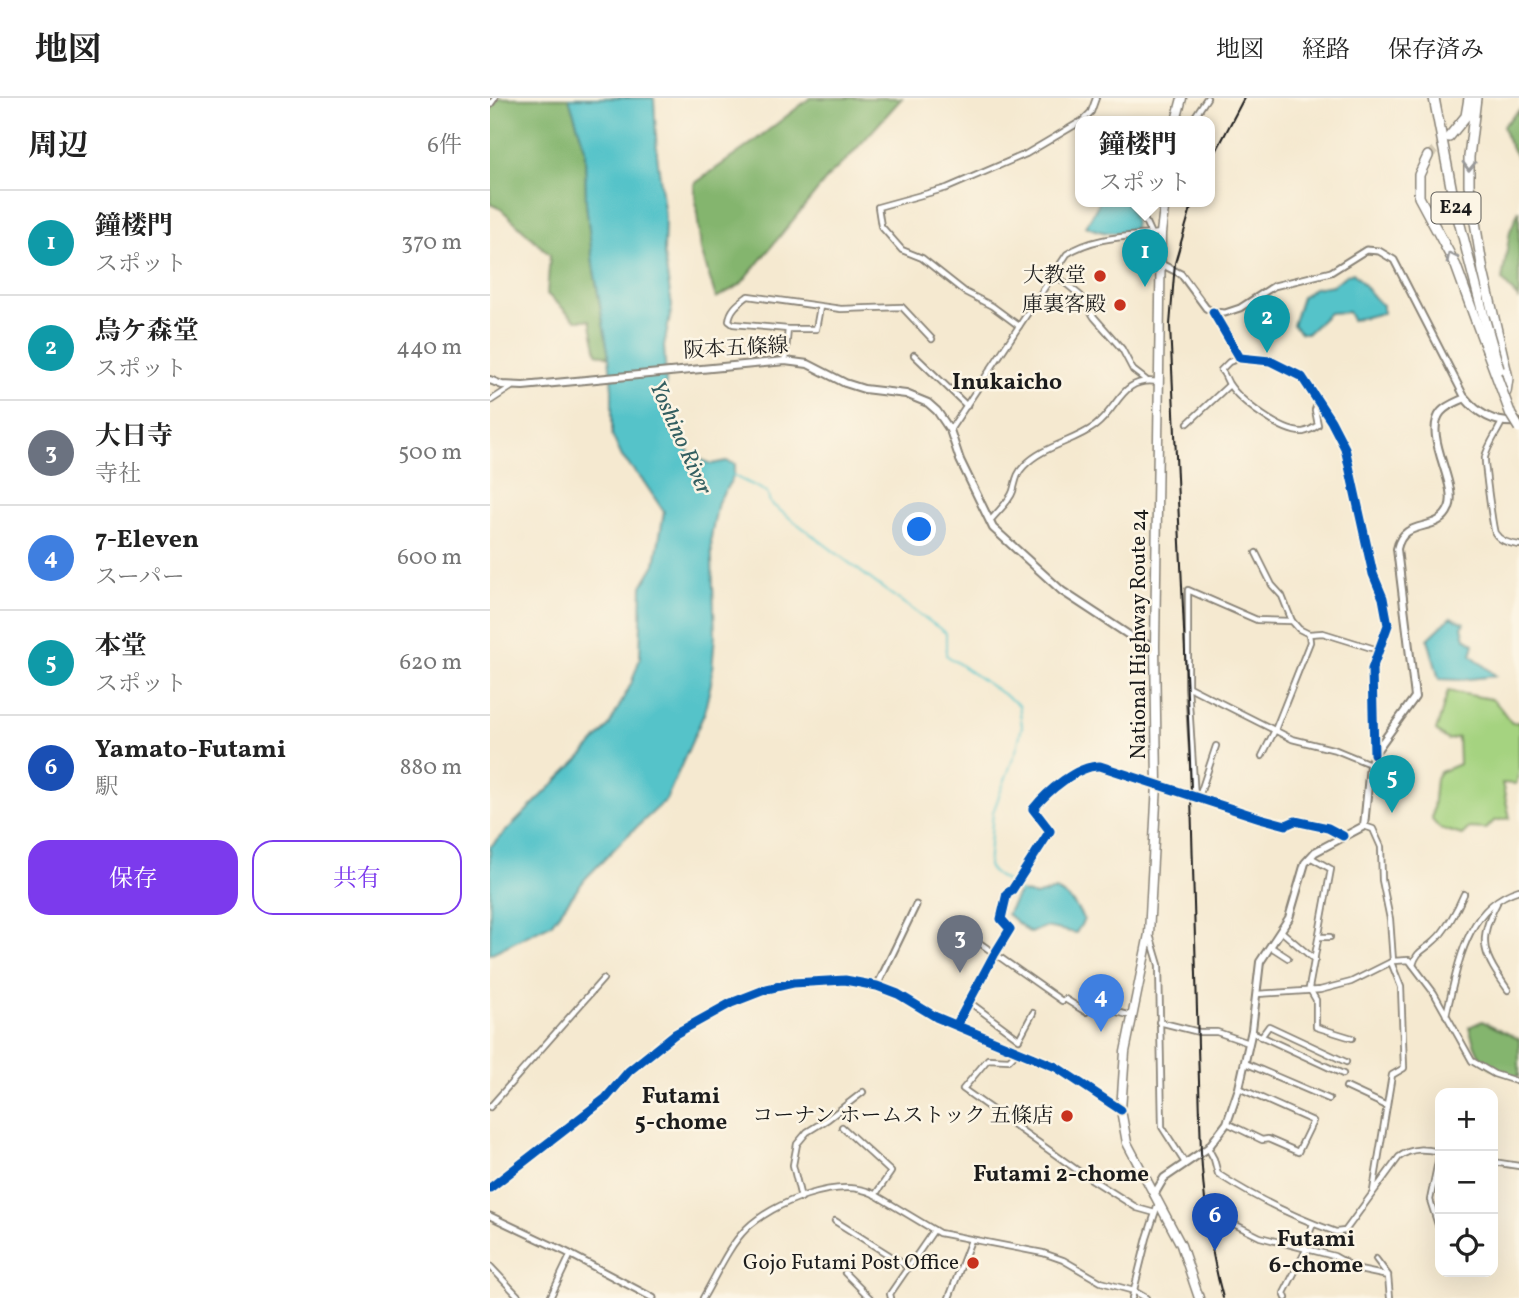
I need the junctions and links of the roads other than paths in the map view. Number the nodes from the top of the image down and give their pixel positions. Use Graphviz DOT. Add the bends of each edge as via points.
graph roads {
  1 [pos="495,98"];
  2 [pos="1096,98"];
  3 [pos="1182,98"];
  4 [pos="1207,98"];
  5 [pos="1434,98"];
  6 [pos="1469,98"];
  7 [pos="1476,98"];
  8 [pos="490,105"];
  9 [pos="1088,116"];
  10 [pos="1177,116"];
  11 [pos="1195,116"];
  12 [pos="1075,126"];
  13 [pos="1450,137"];
  14 [pos="1428,156"];
  15 [pos="1141,207"];
  16 [pos="1164,207"];
  17 [pos="1161,233"];
  18 [pos="1151,234"];
  19 [pos="1161,264"];
  20 [pos="1053,273"];
  21 [pos="820,307"];
  22 [pos="1213,312"];
  23 [pos="1484,318"];
  24 [pos="1019,326"];
  25 [pos="788,329"];
  26 [pos="932,339"];
  27 [pos="914,355"];
  28 [pos="1240,358"];
  29 [pos="785,361"];
  30 [pos="490,380"];
  31 [pos="1147,380"];
  32 [pos="1159,382"];
  33 [pos="1229,385"];
  34 [pos="513,387"];
  35 [pos="1465,398"];
  36 [pos="490,401"];
  37 [pos="1318,402"];
  38 [pos="967,406"];
  39 [pos="1502,422"];
  40 [pos="1188,423"];
  41 [pos="1519,426"];
  42 [pos="950,430"];
  43 [pos="990,521"];
  44 [pos="1519,545"];
  45 [pos="1256,553"];
  46 [pos="1292,621"];
  47 [pos="1309,634"];
  48 [pos="1155,646"];
  49 [pos="1378,649"];
  50 [pos="1188,687"];
  51 [pos="1275,730"];
  52 [pos="1216,746"];
  53 [pos="1374,754"];
  54 [pos="1262,756"];
  55 [pos="1370,765"];
  56 [pos="1157,784"];
  57 [pos="1197,799"];
  58 [pos="1364,826"];
  59 [pos="1343,836"];
  60 [pos="1310,857"];
  61 [pos="1519,890"];
  62 [pos="1464,894"];
  63 [pos="1499,900"];
  64 [pos="916,905"];
  65 [pos="957,927"];
  66 [pos="1281,931"];
  67 [pos="1149,934"];
  68 [pos="1319,937"];
  69 [pos="1330,937"];
  70 [pos="1271,947"];
  71 [pos="994,955"];
  72 [pos="1288,958"];
  73 [pos="1315,960"];
  74 [pos="1392,961"];
  75 [pos="1413,966"];
  76 [pos="603,979"];
  77 [pos="877,986"];
  78 [pos="1508,989"];
  79 [pos="1312,992"];
  80 [pos="1257,994"];
  81 [pos="968,1001"];
  82 [pos="1033,1013"];
  83 [pos="1132,1016"];
  84 [pos="1446,1016"];
  85 [pos="1159,1022"];
  86 [pos="957,1024"];
  87 [pos="1252,1032"];
  88 [pos="1261,1037"];
  89 [pos="1352,1038"];
  90 [pos="1250,1043"];
  91 [pos="1018,1051"];
  92 [pos="1346,1062"];
  93 [pos="1245,1063"];
  94 [pos="1342,1074"];
  95 [pos="1519,1082"];
  96 [pos="1346,1087"];
  97 [pos="1239,1088"];
  98 [pos="863,1091"];
  99 [pos="1329,1099"];
  100 [pos="1387,1106"];
  101 [pos="490,1107"];
  102 [pos="1121,1110"];
  103 [pos="1227,1123"];
  104 [pos="842,1127"];
  105 [pos="1208,1148"];
  106 [pos="1435,1151"];
  107 [pos="1185,1163"];
  108 [pos="1498,1163"];
  109 [pos="1519,1166"];
  110 [pos="1435,1176"];
  111 [pos="490,1188"];
  112 [pos="1373,1191"];
  113 [pos="875,1195"];
  114 [pos="802,1198"];
  115 [pos="1156,1199"];
  116 [pos="1155,1213"];
  117 [pos="490,1216"];
  118 [pos="1435,1216"];
  119 [pos="835,1221"];
  120 [pos="1313,1224"];
  121 [pos="1236,1225"];
  122 [pos="934,1230"];
  123 [pos="971,1240"];
  124 [pos="1306,1250"];
  125 [pos="571,1254"];
  126 [pos="1376,1259"];
  127 [pos="490,1266"];
  128 [pos="908,1267"];
  129 [pos="845,1273"];
  130 [pos="1388,1276"];
  131 [pos="1134,1291"];
  132 [pos="950,1297"];
  133 [pos="520,1298"];
  134 [pos="550,1298"];
  135 [pos="653,1298"];
  136 [pos="703,1298"];
  137 [pos="870,1298"];
  138 [pos="891,1298"];
  139 [pos="1132,1298"];
  140 [pos="1146,1298"];
  141 [pos="1199,1298"];
  142 [pos="1286,1298"];
  143 [pos="1390,1298"];
  1 -- 8 [label="street"];
  2 -- 9 [label="street"];
  3 -- 10 [label="highway"];
  4 -- 11 [label="street"];
  5 -- 23 [label="highway, E24" via="1454,202"];
  6 -- 13 [label="highway" via="1466,117"];
  7 -- 23 [label="highway, one-way" via="1469,185"];
  12 -- 24 [label="street" via="1026,154 947,188 878,207 881,226 902,250 922,258"];
  23 -- 14 [label="highway, one-way" via="1419,197 1419,175"];
  15 -- 18 [label="street"];
  16 -- 17 [label="highway, National Highway Route 24"];
  17 -- 18 [label="street"];
  17 -- 19 [label="highway, National Highway Route 24"];
  18 -- 20 [label="street" via="1077,247"];
  19 -- 22 [label="street" via="1181,274 1197,299"];
  19 -- 32 [label="highway, National Highway Route 24"];
  20 -- 24 [label="street"];
  20 -- 31 [label="street" via="1081,296 1133,370"];
  21 -- 25 [label="street" via="816,329"];
  21 -- 25 [label="street" via="748,296 730,314 733,324"];
  21 -- 26 [label="street" via="902,307"];
  22 -- 28 [label="street"];
  22 -- 35 [label="street" via="1234,311 1274,286 1321,276 1358,253 1385,253 1394,260"];
  23 -- 41 [label="highway, E24, bridge"];
  23 -- 41 [label="highway, bridge" via="1507,405"];
  24 -- 38 [label="street"];
  25 -- 29 [label="street"];
  27 -- 38 [label="street"];
  28 -- 33 [label="street" via="1221,370"];
  28 -- 37 [label="street" via="1263,359 1302,377"];
  29 -- 34 [label="main road, 阪本五條線"];
  29 -- 42 [label="main road, 阪本五條線" via="808,364 864,389 906,394 929,403"];
  30 -- 34 [label="main road, 阪本五條線"];
  31 -- 32 [label="street"];
  31 -- 43 [label="street" via="1125,389 1095,426 1037,455 1023,467 1013,492"];
  32 -- 48 [label="highway, National Highway Route 24"];
  33 -- 37 [label="street" via="1251,407 1296,431 1318,425"];
  33 -- 40 [label="street"];
  34 -- 36 [label="street"];
  35 -- 39 [label="main road" via="1478,412"];
  35 -- 53 [label="main road" via="1442,411 1437,420 1450,507 1436,522 1411,529 1399,541 1415,697"];
  37 -- 49 [label="street" via="1345,448 1373,575 1383,598 1388,625"];
  38 -- 42 [label="street"];
  39 -- 41 [label="main road"];
  39 -- 44 [label="street" via="1484,464 1496,536"];
  42 -- 43 [label="main road, 阪本五條線"];
  43 -- 48 [label="main road, 阪本五條線" via="1062,591 1141,643"];
  45 -- 46 [label="street"];
  46 -- 47 [label="street"];
  46 -- 50 [label="street" via="1257,620 1188,590"];
  47 -- 49 [label="street"];
  47 -- 51 [label="street" via="1310,642"];
  48 -- 56 [label="highway, National Highway Route 24"];
  49 -- 53 [label="street" via="1371,688"];
  50 -- 51 [label="street"];
  50 -- 57 [label="street"];
  51 -- 54 [label="street"];
  51 -- 55 [label="street"];
  52 -- 57 [label="street"];
  53 -- 55 [label="main road"];
  55 -- 58 [label="main road"];
  56 -- 57 [label="street"];
  56 -- 67 [label="highway, National Highway Route 24"];
  56 -- 71 [label="street" via="1095,766 1057,785 1032,809 1050,831 1007,893 1001,919 1010,929"];
  57 -- 59 [label="street" via="1286,825 1295,821 1328,828"];
  58 -- 59 [label="main road"];
  58 -- 74 [label="street" via="1373,828 1381,847"];
  59 -- 60 [label="main road"];
  60 -- 66 [label="main road"];
  60 -- 68 [label="street" via="1331,869"];
  61 -- 63 [label="street"];
  62 -- 75 [label="street" via="1436,940 1416,955"];
  63 -- 78 [label="street" via="1487,922 1486,953"];
  63 -- 84 [label="street" via="1483,915 1461,951"];
  64 -- 77 [label="street"];
  65 -- 71 [label="street"];
  66 -- 70 [label="main road"];
  66 -- 73 [label="street"];
  67 -- 83 [label="highway, National Highway Route 24"];
  67 -- 85 [label="street" via="1159,965"];
  68 -- 69 [label="street"];
  68 -- 73 [label="street"];
  70 -- 72 [label="street"];
  70 -- 80 [label="main road" via="1260,962"];
  71 -- 81 [label="street"];
  71 -- 83 [label="street" via="1086,1012 1094,1006"];
  73 -- 79 [label="street"];
  74 -- 75 [label="street" via="1409,960"];
  74 -- 79 [label="street" via="1351,982"];
  74 -- 100 [label="street" via="1401,987 1405,1068 1392,1075"];
  75 -- 84 [label="street"];
  76 -- 101 [label="street"];
  77 -- 86 [label="street"];
  77 -- 111 [label="street" via="845,980 793,983 707,1014 675,1034 629,1071 606,1098"];
  79 -- 80 [label="street"];
  79 -- 89 [label="street" via="1316,1027"];
  80 -- 87 [label="main road"];
  81 -- 82 [label="street" via="1019,1039"];
  81 -- 86 [label="street"];
  83 -- 102 [label="highway, National Highway Route 24"];
  84 -- 95 [label="street" via="1472,1061"];
  85 -- 90 [label="street"];
  85 -- 107 [label="street" via="1162,1127"];
  86 -- 91 [label="street"];
  87 -- 88 [label="street"];
  87 -- 90 [label="main road"];
  88 -- 92 [label="street" via="1269,1026"];
  88 -- 94 [label="street"];
  90 -- 93 [label="main road"];
  91 -- 102 [label="street" via="1056,1067"];
  91 -- 116 [label="street" via="1009,1060 988,1059 963,1089 1077,1170 1137,1208"];
  93 -- 97 [label="main road"];
  93 -- 99 [label="street"];
  96 -- 100 [label="street"];
  97 -- 103 [label="main road"];
  97 -- 103 [label="street" via="1313,1121 1298,1152"];
  98 -- 114 [label="street" via="797,1144 793,1165"];
  100 -- 112 [label="street"];
  102 -- 115 [label="highway, National Highway Route 24" via="1126,1143"];
  103 -- 105 [label="main road"];
  104 -- 113 [label="street" via="891,1172"];
  105 -- 107 [label="main road"];
  105 -- 120 [label="street" via="1218,1174"];
  106 -- 112 [label="street" via="1408,1151"];
  107 -- 115 [label="main road" via="1164,1178"];
  108 -- 109 [label="street"];
  110 -- 118 [label="street" via="1430,1200"];
  112 -- 120 [label="street" via="1345,1231"];
  113 -- 114 [label="street" via="865,1189 837,1187"];
  113 -- 122 [label="street"];
  114 -- 136 [label="street" via="764,1215 746,1229"];
  115 -- 116 [label="street"];
  115 -- 141 [label="highway, National Highway Route 24" via="1181,1245"];
  116 -- 131 [label="street"];
  117 -- 125 [label="street"];
  119 -- 128 [label="street"];
  120 -- 124 [label="street"];
  121 -- 124 [label="street"];
  122 -- 123 [label="street"];
  122 -- 128 [label="street"];
  123 -- 131 [label="street" via="1063,1260 1101,1282"];
  123 -- 132 [label="street"];
  124 -- 130 [label="street"];
  124 -- 142 [label="street" via="1284,1293"];
  125 -- 134 [label="street"];
  125 -- 135 [label="street"];
  126 -- 130 [label="street"];
  127 -- 133 [label="street"];
  128 -- 138 [label="street"];
  129 -- 137 [label="street"];
  130 -- 143 [label="street"];
  131 -- 139 [label="street"];
  131 -- 140 [label="street"];
}
